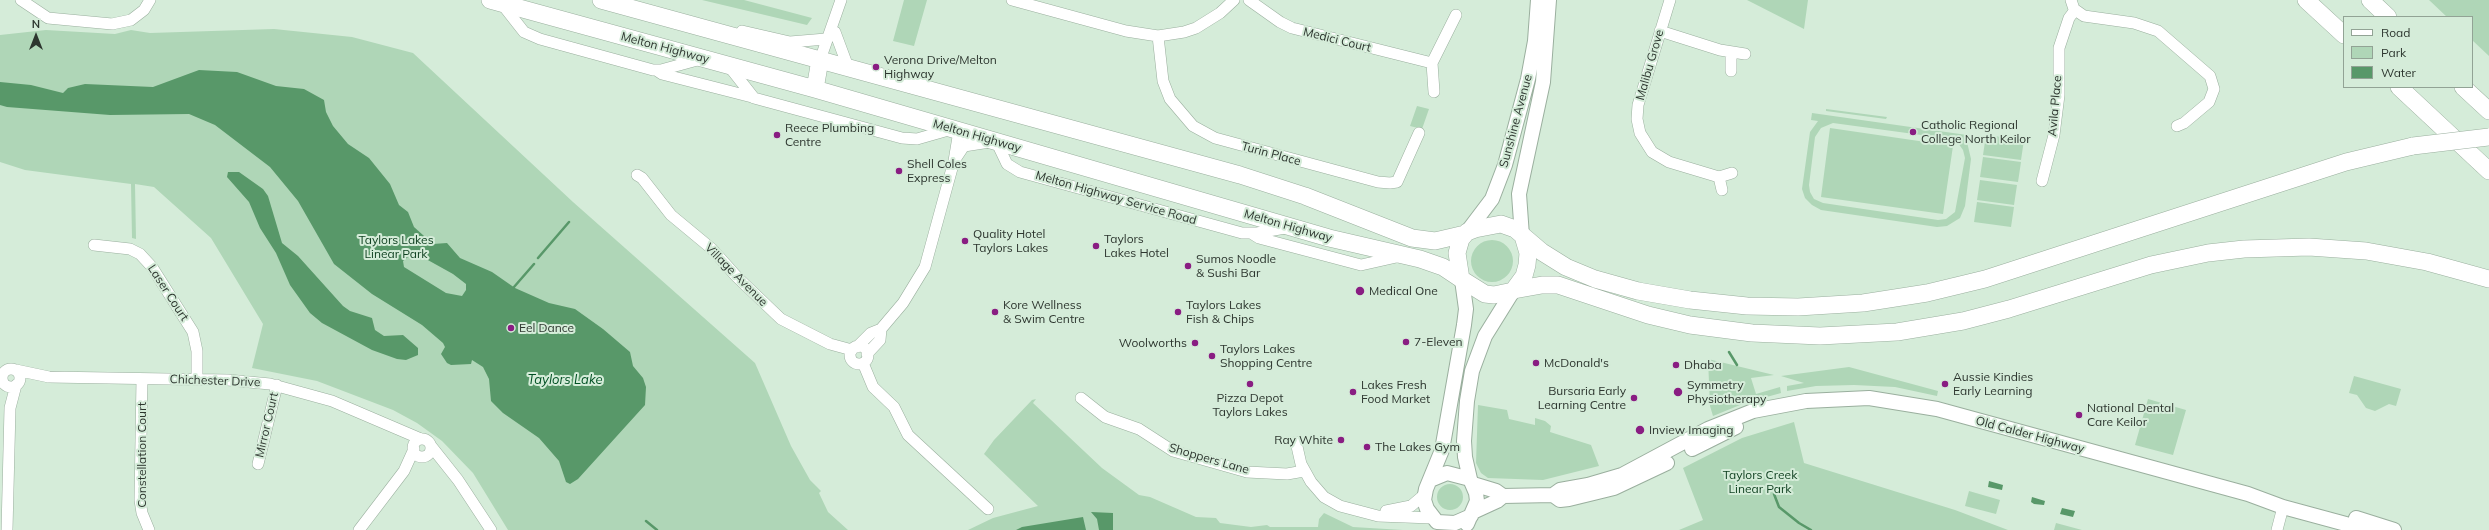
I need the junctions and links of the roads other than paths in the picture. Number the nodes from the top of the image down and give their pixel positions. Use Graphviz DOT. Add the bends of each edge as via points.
graph roads {
  1 [pos="21,0"];
  2 [pos="150,0"];
  3 [pos="601,0"];
  4 [pos="841,0"];
  5 [pos="1012,0"];
  6 [pos="1234,0"];
  7 [pos="1249,0"];
  8 [pos="1538,0"];
  9 [pos="1549,0"];
  10 [pos="1670,0"];
  11 [pos="2306,0"];
  12 [pos="2370,0"];
  13 [pos="496,2"];
  14 [pos="2073,5"];
  15 [pos="1456,15"];
  16 [pos="2387,16"];
  17 [pos="715,31"];
  18 [pos="1660,31"];
  19 [pos="2343,34"];
  20 [pos="831,36"];
  21 [pos="1158,36"];
  22 [pos="1731,53"];
  23 [pos="1745,54"];
  24 [pos="703,58"];
  25 [pos="824,61"];
  26 [pos="1432,64"];
  27 [pos="728,65"];
  28 [pos="848,67"];
  29 [pos="656,70"];
  30 [pos="1732,71"];
  31 [pos="2401,88"];
  32 [pos="2464,88"];
  33 [pos="815,89"];
  34 [pos="1434,92"];
  35 [pos="754,98"];
  36 [pos="2489,111"];
  37 [pos="2176,127"];
  38 [pos="956,130"];
  39 [pos="1419,133"];
  40 [pos="2489,137"];
  41 [pos="996,141"];
  42 [pos="954,161"];
  43 [pos="2489,171"];
  44 [pos="1732,173"];
  45 [pos="638,175"];
  46 [pos="1719,177"];
  47 [pos="2041,182"];
  48 [pos="1722,190"];
  49 [pos="1292,227"];
  50 [pos="1251,233"];
  51 [pos="1466,233"];
  52 [pos="1523,236"];
  53 [pos="94,245"];
  54 [pos="1403,255"];
  55 [pos="1462,279"];
  56 [pos="2489,279"];
  57 [pos="1513,291"];
  58 [pos="881,329"];
  59 [pos="855,348"];
  60 [pos="865,359"];
  61 [pos="16,370"];
  62 [pos="2,372"];
  63 [pos="49,377"];
  64 [pos="142,379"];
  65 [pos="197,380"];
  66 [pos="9,384"];
  67 [pos="277,385"];
  68 [pos="1082,398"];
  69 [pos="398,430"];
  70 [pos="421,439"];
  71 [pos="1296,442"];
  72 [pos="431,446"];
  73 [pos="418,452"];
  74 [pos="258,464"];
  75 [pos="1302,467"];
  76 [pos="448,469"];
  77 [pos="1430,480"];
  78 [pos="1472,482"];
  79 [pos="1424,495"];
  80 [pos="1503,496"];
  81 [pos="2284,504"];
  82 [pos="988,509"];
  83 [pos="1361,513"];
  84 [pos="1472,514"];
  85 [pos="2343,519"];
  86 [pos="1435,523"];
  87 [pos="7,530"];
  88 [pos="150,530"];
  89 [pos="360,530"];
  90 [pos="491,530"];
  91 [pos="1464,530"];
  92 [pos="2277,530"];
  93 [pos="2368,530"];
  94 [pos="2394,530"];
  1 -- 2 [label="street" via="42,15 55,19 112,24 131,20 144,10"];
  3 -- 17 [label="highway"];
  4 -- 20 [label="street"];
  5 -- 21 [label="street" via="1126,31"];
  6 -- 21 [label="street" via="1220,13 1196,28"];
  7 -- 26 [label="street, Medici Court" via="1292,28"];
  8 -- 51 [label="main road, Sunshine Avenue" via="1535,41 1528,79 1503,171 1492,199"];
  9 -- 52 [label="main road, Sunshine Avenue" via="1542,88 1519,194"];
  10 -- 18 [label="street, Malibu Grove"];
  11 -- 19 [label="highway"];
  12 -- 16 [label="highway"];
  13 -- 24 [label="highway, Melton Highway"];
  13 -- 29 [label="street" via="530,36"];
  14 -- 37 [label="street" via="2084,16 2134,23 2158,31 2210,76 2214,89 2209,102"];
  14 -- 47 [label="street, Avila Place" via="2058,48 2059,95 2054,135"];
  15 -- 26 [label="street"];
  17 -- 20 [label="street" via="747,31 797,42"];
  17 -- 25 [label="highway"];
  18 -- 22 [label="street"];
  18 -- 46 [label="street, Malibu Grove" via="1638,105 1640,133 1647,146 1662,160"];
  20 -- 25 [label="street"];
  20 -- 28 [label="street"];
  21 -- 39 [label="street, Turin Place" via="1163,81 1170,99 1193,126 1215,138 1378,182 1390,183 1397,182"];
  22 -- 23 [label="street"];
  22 -- 30 [label="street"];
  24 -- 27 [label="highway, Melton Highway"];
  24 -- 29 [label="street"];
  25 -- 28 [label="highway"];
  25 -- 33 [label="highway"];
  26 -- 34 [label="street"];
  27 -- 33 [label="highway, Melton Highway"];
  27 -- 35 [label="street"];
  28 -- 51 [label="highway" via="1273,185 1412,238 1435,241"];
  29 -- 35 [label="street" via="662,74"];
  31 -- 43 [label="highway"];
  32 -- 36 [label="highway"];
  33 -- 38 [label="highway, Melton Highway"];
  35 -- 38 [label="street" via="902,138 917,138"];
  38 -- 41 [label="highway, Melton Highway"];
  38 -- 42 [label="street"];
  40 -- 52 [label="highway, bridge" via="2413,146 2339,165 1985,279 1927,293 1863,303 1804,307 1747,306 1658,295 1609,284 1576,272 1549,257"];
  41 -- 42 [label="street" via="964,146"];
  41 -- 49 [label="highway, Melton Highway"];
  41 -- 50 [label="street, Melton Highway Service Road" via="1007,164 1020,172 1237,232"];
  42 -- 58 [label="street" via="925,267 904,303"];
  44 -- 46 [label="street"];
  45 -- 59 [label="street, Village Avenue" via="671,215 712,249 780,319 830,344"];
  46 -- 48 [label="street"];
  49 -- 50 [label="street, Melton Highway Service Road"];
  49 -- 54 [label="highway, Melton Highway"];
  50 -- 54 [label="street, Melton Highway Service Road" via="1259,238 1361,265"];
  51 -- 52 [label="highway" via="1483,226 1501,224 1515,229"];
  51 -- 55 [label="highway" via="1457,254"];
  52 -- 57 [label="highway" via="1528,253 1528,265 1524,276"];
  53 -- 65 [label="street, Laser Court" via="130,248 152,267 193,332 197,350"];
  54 -- 55 [label="highway, Melton Highway" via="1430,262"];
  55 -- 57 [label="highway" via="1485,294"];
  55 -- 77 [label="main road" via="1466,317 1442,450"];
  56 -- 57 [label="highway" via="2427,262 2366,251 2309,247 2244,249 2208,253 2151,265 1963,321 1897,332 1820,336 1758,334 1690,325 1648,315 1558,285 1542,285"];
  57 -- 78 [label="main road" via="1484,336 1472,371 1464,445 1466,464"];
  58 -- 59 [label="street" via="871,333"];
  58 -- 60 [label="street" via="880,340"];
  59 -- 60 [label="street" via="863,348"];
  59 -- 60 [label="street" via="851,360 858,364"];
  60 -- 82 [label="street" via="873,387 894,407 908,435"];
  61 -- 62 [label="street"];
  61 -- 63 [label="street, Chichester Drive"];
  61 -- 66 [label="street" via="20,378"];
  62 -- 66 [label="street" via="2,379"];
  63 -- 64 [label="street, Chichester Drive"];
  63 -- 66 [label="street, Chichester Drive"];
  64 -- 65 [label="street, Chichester Drive"];
  64 -- 88 [label="street, Constellation Court" via="140,500 142,513"];
  65 -- 67 [label="street, Chichester Drive"];
  66 -- 87 [label="street"];
  67 -- 69 [label="street, Chichester Drive" via="332,401"];
  67 -- 74 [label="street, Mirror Court"];
  68 -- 75 [label="street, Shoppers Lane" via="1105,417 1139,429 1173,451 1237,470 1278,473"];
  69 -- 70 [label="street, Chichester Drive"];
  69 -- 73 [label="street, Chichester Drive"];
  70 -- 72 [label="street"];
  70 -- 73 [label="street" via="415,443"];
  71 -- 75 [label="street"];
  72 -- 73 [label="street" via="429,453"];
  72 -- 76 [label="street, Chichester Drive"];
  73 -- 76 [label="street, Chichester Drive"];
  73 -- 89 [label="street"];
  75 -- 83 [label="street" via="1324,497"];
  76 -- 90 [label="street, Chichester Drive"];
  77 -- 78 [label="main road" via="1447,474"];
  77 -- 79 [label="main road"];
  78 -- 80 [label="main road, Old Calder Highway"];
  78 -- 84 [label="main road" via="1477,502"];
  79 -- 83 [label="street" via="1408,508"];
  79 -- 86 [label="main road" via="1427,510"];
  80 -- 81 [label="main road, Old Calder Highway" via="1553,496 1560,500 1569,499 1648,474 1743,423 1806,401 1869,398 1915,404"];
  80 -- 84 [label="main road"];
  81 -- 85 [label="main road, Old Calder Highway"];
  81 -- 92 [label="street"];
  83 -- 86 [label="street"];
  84 -- 86 [label="main road" via="1460,522"];
  84 -- 91 [label="main road"];
  85 -- 93 [label="main road, Old Calder Highway"];
  85 -- 94 [label="main road, Old Calder Highway"];
}
